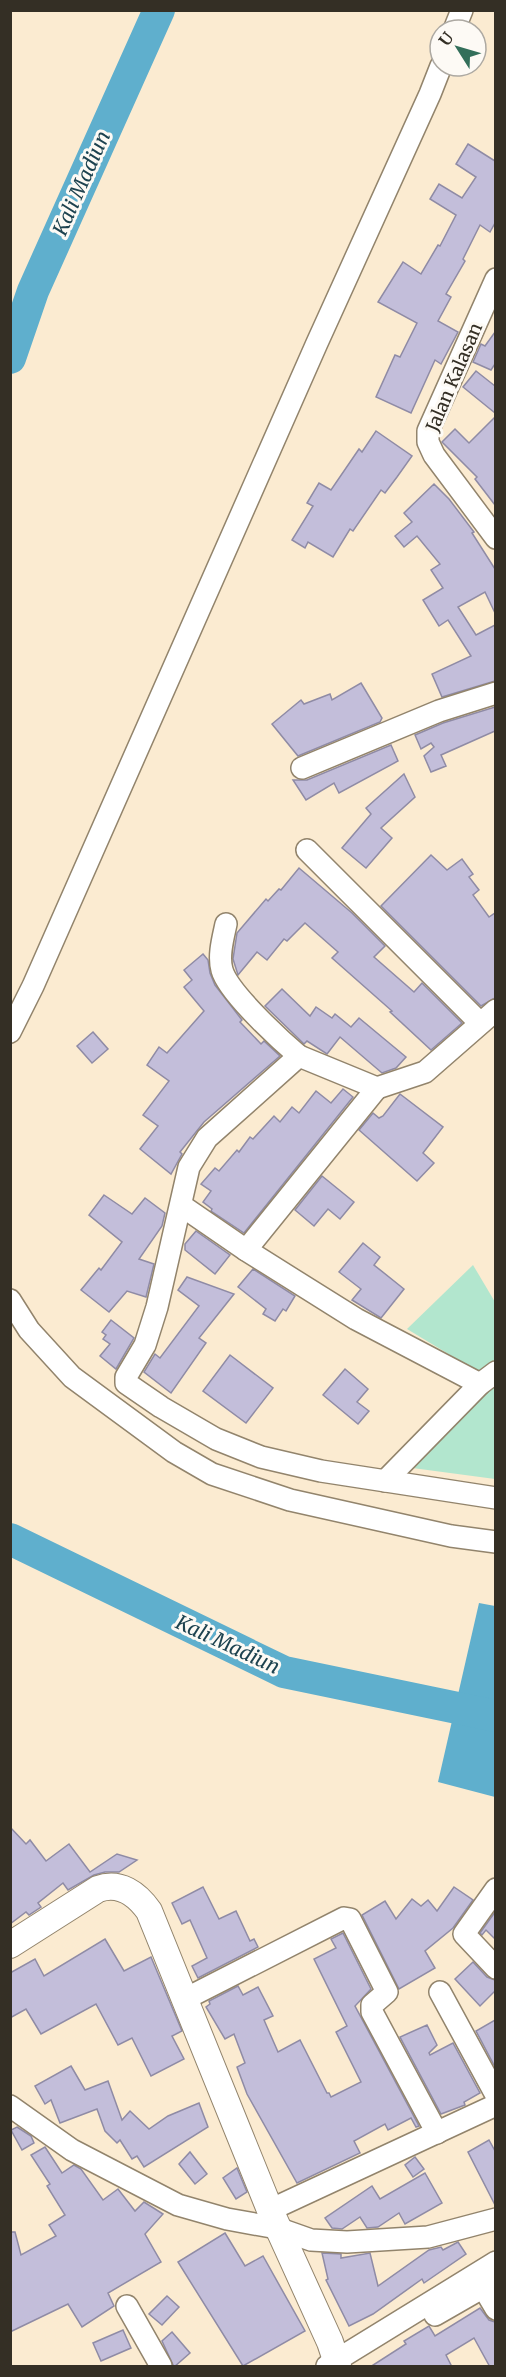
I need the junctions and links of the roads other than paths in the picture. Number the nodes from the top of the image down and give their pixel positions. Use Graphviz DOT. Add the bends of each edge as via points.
graph roads {
  1 [pos="436,78"];
  2 [pos="495,279"];
  3 [pos="495,538"];
  4 [pos="495,693"];
  5 [pos="302,768"];
  6 [pos="307,850"];
  7 [pos="226,924"];
  8 [pos="487,1016"];
  9 [pos="10,1032"];
  10 [pos="299,1056"];
  11 [pos="377,1088"];
  12 [pos="182,1206"];
  13 [pos="246,1250"];
  14 [pos="10,1300"];
  15 [pos="488,1378"];
  16 [pos="385,1481"];
  17 [pos="495,1498"];
  18 [pos="495,1542"];
  19 [pos="495,1889"];
  20 [pos="10,1945"];
  21 [pos="495,1968"];
  22 [pos="440,1992"];
  23 [pos="184,1999"];
  24 [pos="495,2095"];
  25 [pos="495,2105"];
  26 [pos="10,2106"];
  27 [pos="437,2133"];
  28 [pos="274,2219"];
  29 [pos="495,2219"];
  30 [pos="495,2262"];
  31 [pos="485,2281"];
  32 [pos="127,2306"];
  33 [pos="495,2309"];
  34 [pos="337,2365"];
  35 [pos="161,2367"];
  1 -- 9 [label="street"];
  2 -- 3 [label="street, Jalan Kalasan" via="428,432 434,455"];
  4 -- 5 [label="street" via="439,711"];
  6 -- 8 [label="street"];
  7 -- 10 [label="street" via="220,960 224,975 273,1034"];
  8 -- 11 [label="street" via="425,1072"];
  10 -- 11 [label="street"];
  10 -- 12 [label="street" via="207,1138 189,1167"];
  11 -- 13 [label="street"];
  12 -- 13 [label="street"];
  12 -- 16 [label="street" via="145,1345 126,1383 216,1440 261,1457 321,1472"];
  13 -- 15 [label="street" via="356,1319"];
  14 -- 18 [label="street" via="29,1330 72,1377 174,1452 212,1474 290,1500"];
  15 -- 16 [label="street"];
  16 -- 17 [label="street"];
  19 -- 21 [label="street" via="464,1934"];
  20 -- 23 [label="street" via="98,1889 116,1886 135,1895 149,1911"];
  22 -- 24 [label="street"];
  23 -- 27 [label="street" via="344,1918 350,1919 387,1992 372,2005 372,2012"];
  23 -- 28 [label="street"];
  25 -- 27 [label="street"];
  26 -- 28 [label="street" via="72,2150 178,2205 227,2219"];
  27 -- 28 [label="street"];
  28 -- 29 [label="street" via="311,2240 347,2242 428,2237"];
  28 -- 34 [label="street"];
  30 -- 31 [label="street"];
  31 -- 33 [label="street"];
  31 -- 34 [label="street"];
  32 -- 35 [label="street"];
}
